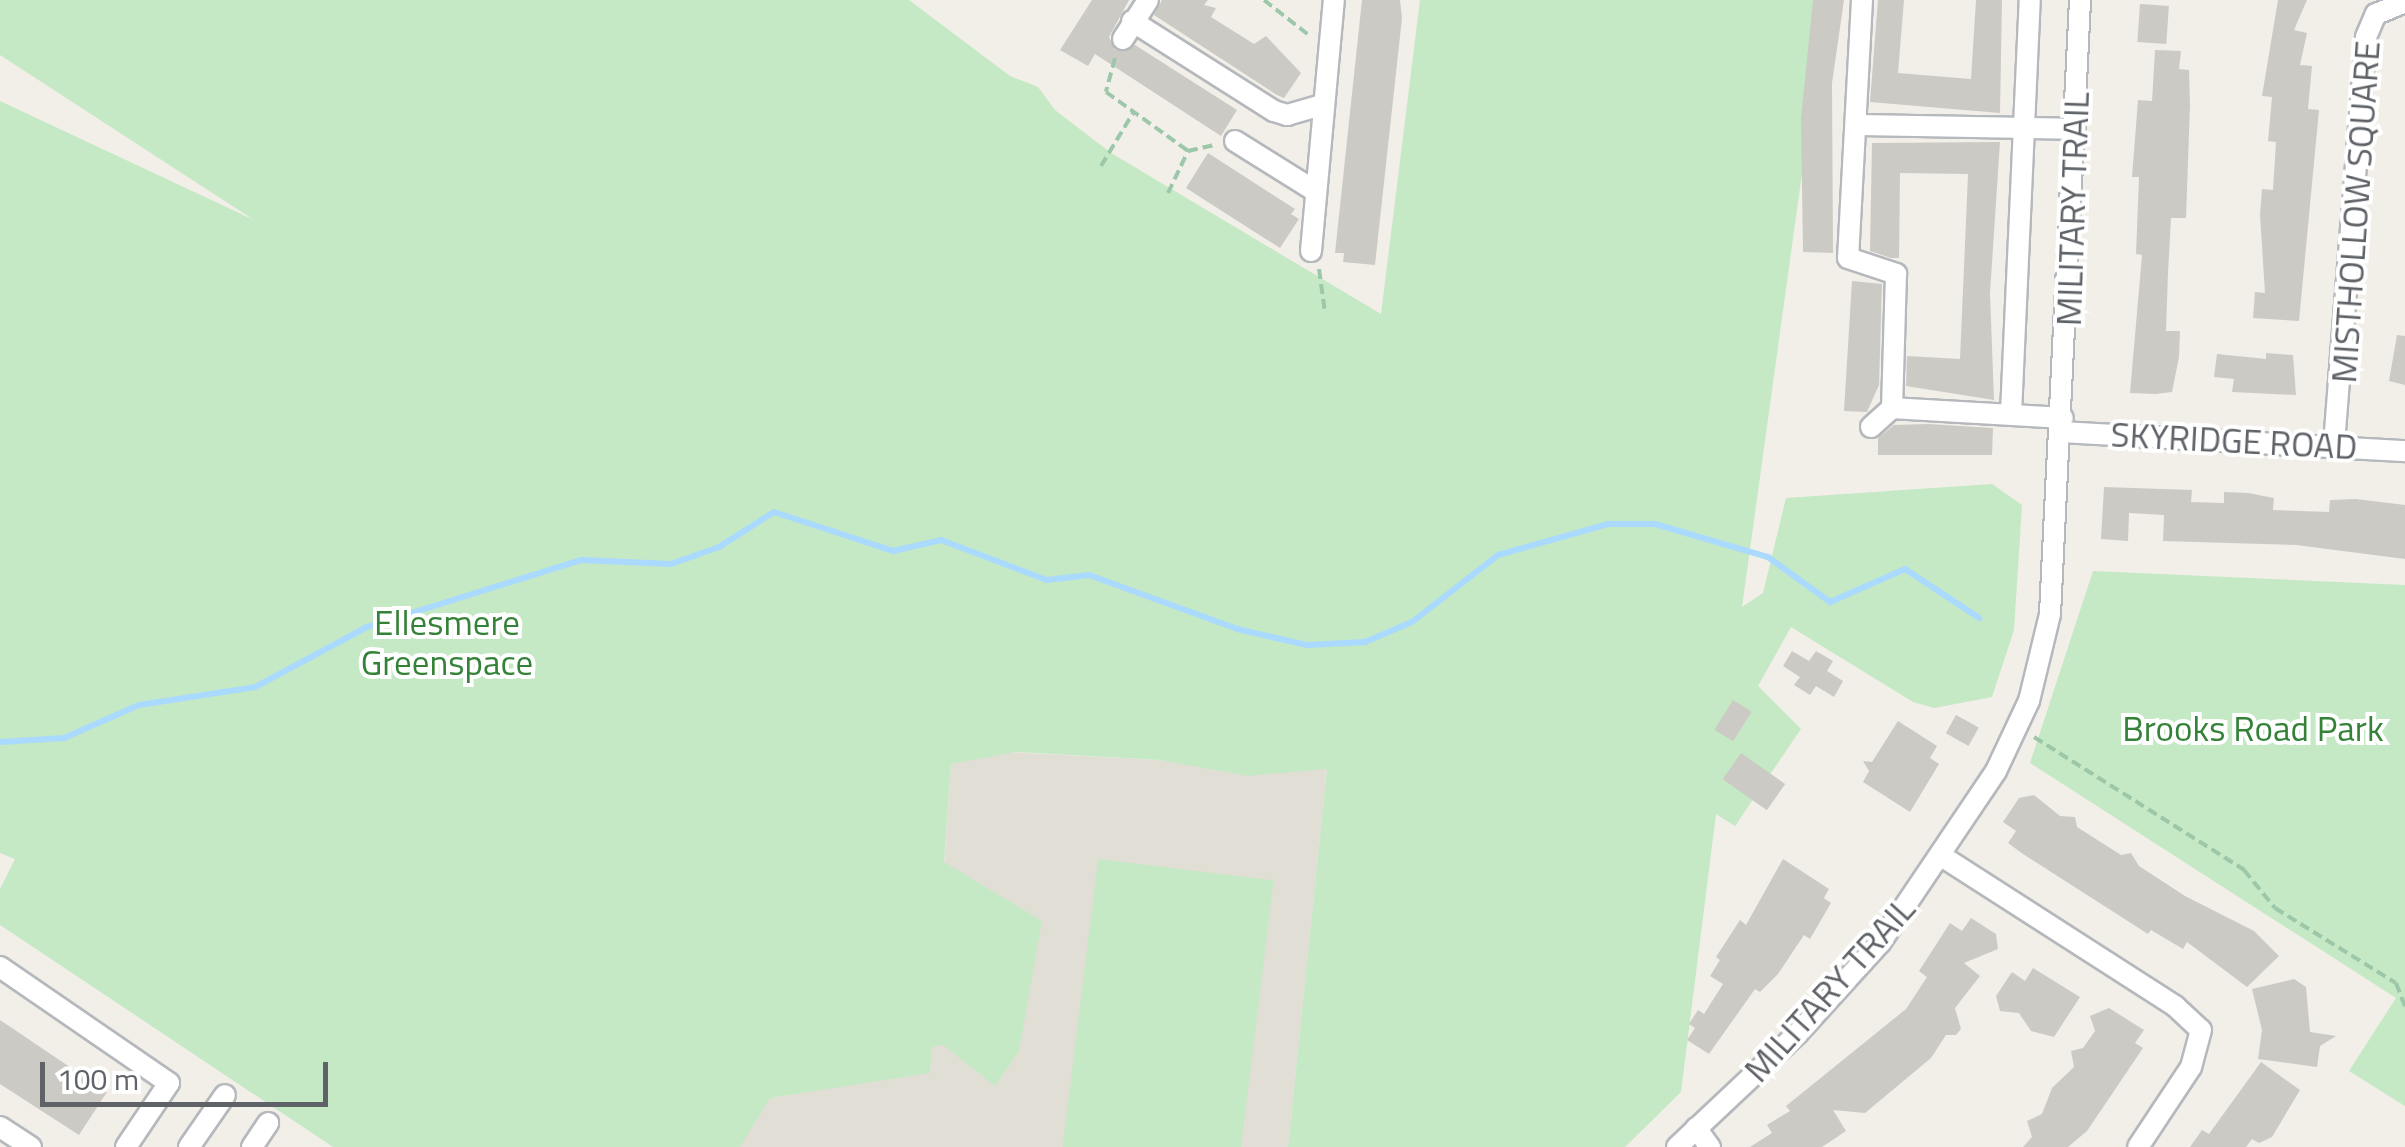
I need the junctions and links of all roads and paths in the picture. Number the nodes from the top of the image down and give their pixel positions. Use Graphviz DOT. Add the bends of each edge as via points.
graph roads {
  1 [pos="1148,0"];
  2 [pos="1264,0"];
  3 [pos="1334,0"];
  4 [pos="1862,0"];
  5 [pos="2030,0"];
  6 [pos="2080,0"];
  7 [pos="2405,2"];
  8 [pos="1128,30"];
  9 [pos="1330,49"];
  10 [pos="1321,104"];
  11 [pos="1133,114"];
  12 [pos="1856,125"];
  13 [pos="2024,127"];
  14 [pos="2075,129"];
  15 [pos="1234,141"];
  16 [pos="1188,151"];
  17 [pos="1102,166"];
  18 [pos="1315,191"];
  19 [pos="1168,193"];
  20 [pos="1311,251"];
  21 [pos="1325,312"];
  22 [pos="1892,408"];
  23 [pos="2011,412"];
  24 [pos="2063,425"];
  25 [pos="1871,428"];
  26 [pos="2334,444"];
  27 [pos="2405,451"];
  28 [pos="2017,727"];
  29 [pos="1943,857"];
  30 [pos="0,967"];
  31 [pos="2405,1006"];
  32 [pos="224,1095"];
  33 [pos="268,1123"];
  34 [pos="0,1127"];
  35 [pos="1696,1128"];
  36 [pos="31,1147"];
  37 [pos="126,1147"];
  38 [pos="189,1147"];
  39 [pos="252,1147"];
  40 [pos="1677,1147"];
  41 [pos="1710,1147"];
  42 [pos="2138,1147"];
  1 -- 8 [label="street"];
  2 -- 9 [label="path"];
  3 -- 9 [label="street"];
  4 -- 12 [label="street"];
  5 -- 13 [label="street"];
  6 -- 14 [label="street, MILITARY TRAIL"];
  7 -- 26 [label="street, MISTHOLLOW SQUARE" via="2376,14 2366,38"];
  8 -- 10 [label="street" via="1274,110 1288,115"];
  8 -- 11 [label="path" via="1106,92"];
  9 -- 10 [label="street"];
  10 -- 18 [label="street"];
  11 -- 16 [label="path"];
  11 -- 17 [label="path"];
  12 -- 13 [label="street"];
  12 -- 22 [label="street" via="1848,258 1896,274"];
  13 -- 14 [label="street"];
  13 -- 23 [label="street"];
  14 -- 24 [label="street, MILITARY TRAIL"];
  15 -- 16 [label="path"];
  15 -- 18 [label="street"];
  16 -- 19 [label="path"];
  18 -- 20 [label="street"];
  20 -- 21 [label="path"];
  22 -- 23 [label="street"];
  22 -- 25 [label="street"];
  23 -- 24 [label="street"];
  24 -- 26 [label="street, SKYRIDGE ROAD"];
  24 -- 28 [label="street, MILITARY TRAIL" via="2050,614"];
  26 -- 27 [label="street, SKYRIDGE ROAD"];
  28 -- 29 [label="street, MILITARY TRAIL"];
  28 -- 31 [label="path" via="2244,870 2275,908 2396,983"];
  29 -- 35 [label="street, MILITARY TRAIL" via="1868,956"];
  29 -- 42 [label="street" via="2175,1006 2201,1030 2191,1067"];
  30 -- 37 [label="street" via="169,1083"];
  32 -- 38 [label="street"];
  33 -- 39 [label="street"];
  34 -- 36 [label="street"];
  35 -- 40 [label="street, MILITARY TRAIL"];
  35 -- 41 [label="street"];
}
